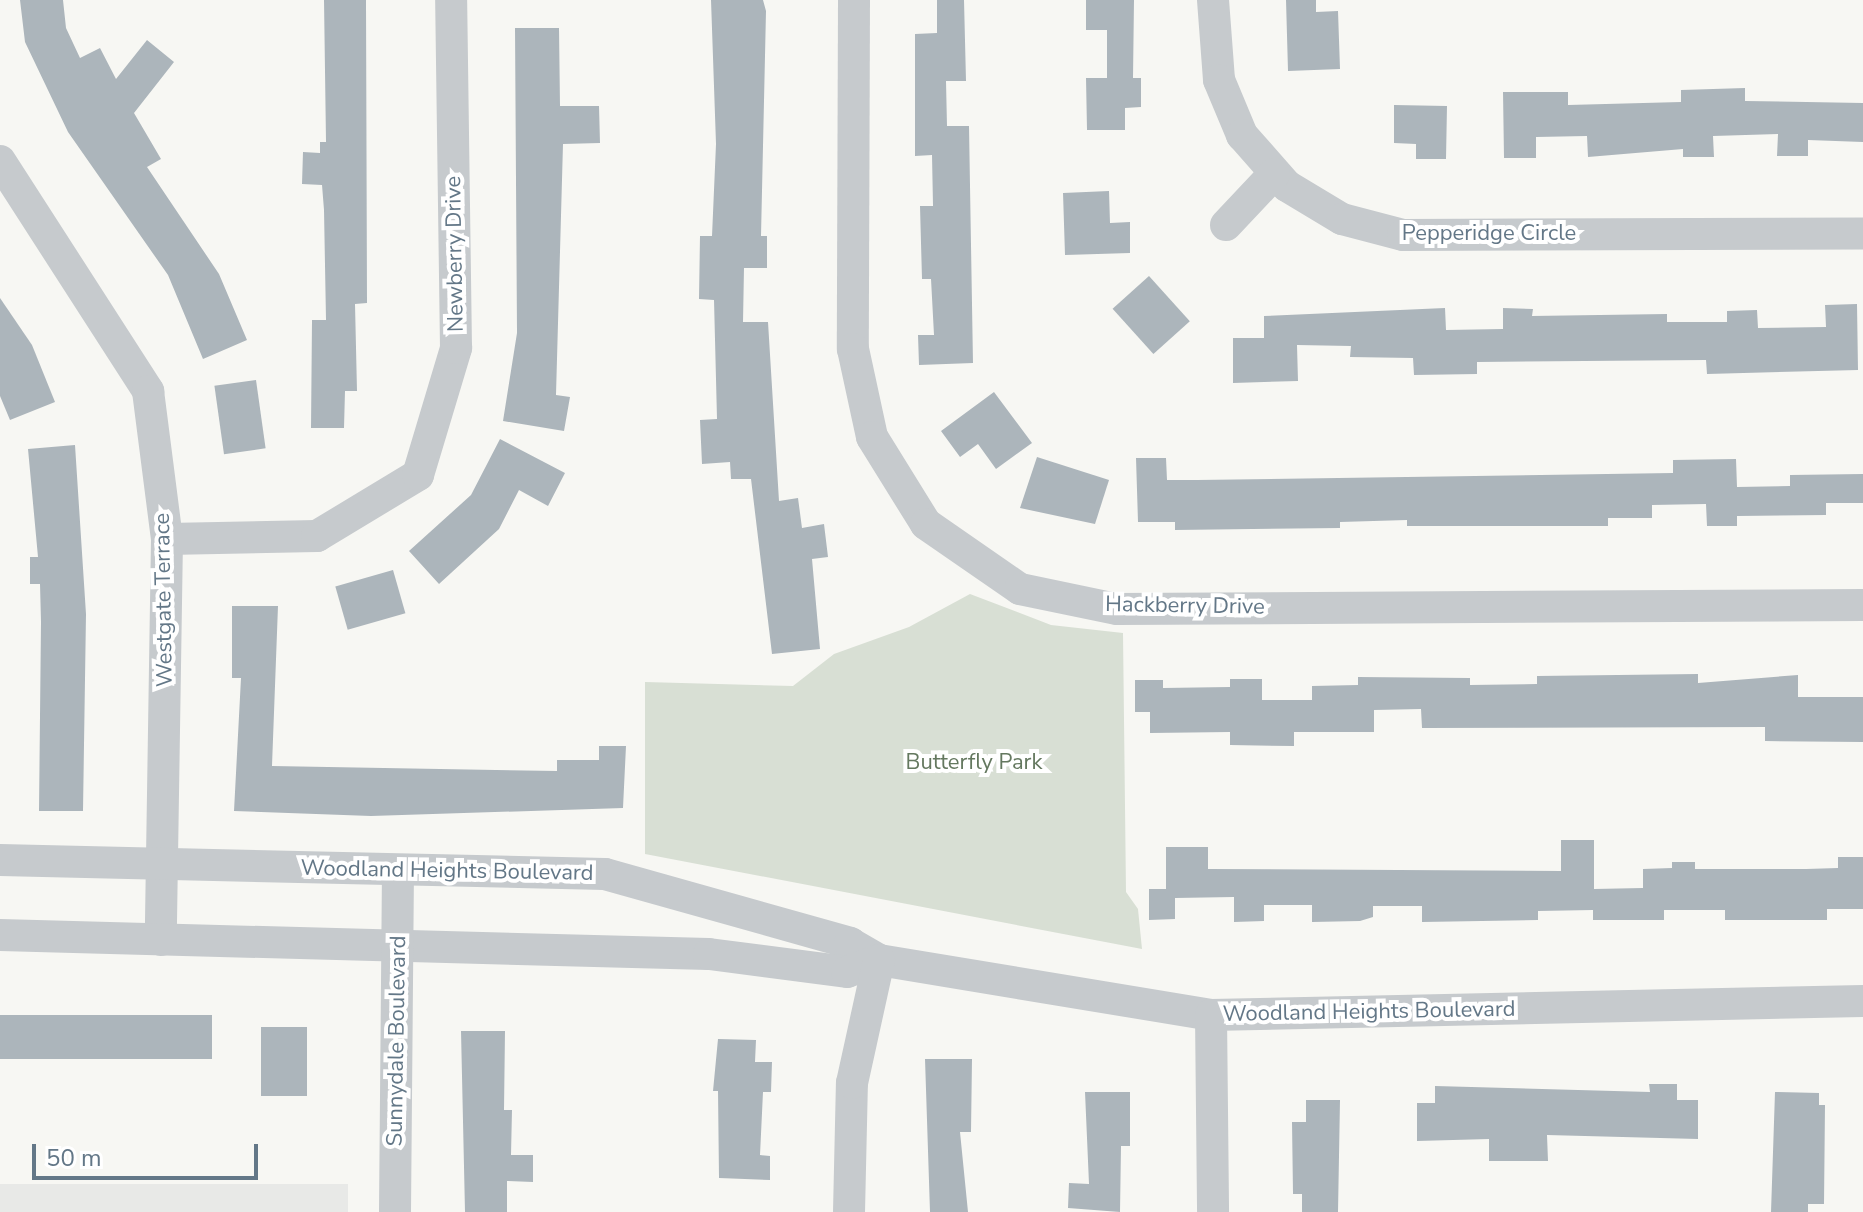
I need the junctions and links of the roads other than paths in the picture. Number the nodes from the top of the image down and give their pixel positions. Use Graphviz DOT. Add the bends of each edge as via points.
graph roads {
  1 [pos="451,0"];
  2 [pos="854,0"];
  3 [pos="1213,0"];
  4 [pos="0,161"];
  5 [pos="1274,174"];
  6 [pos="1226,225"];
  7 [pos="1863,233"];
  8 [pos="167,539"];
  9 [pos="1863,605"];
  10 [pos="0,860"];
  11 [pos="163,864"];
  12 [pos="398,870"];
  13 [pos="0,935"];
  14 [pos="161,940"];
  15 [pos="398,948"];
  16 [pos="879,960"];
  17 [pos="1863,1001"];
  18 [pos="1211,1015"];
  19 [pos="395,1212"];
  20 [pos="849,1212"];
  21 [pos="1213,1212"];
  1 -- 8 [label="street, Newberry Drive" via="456,348 418,475 317,536"];
  2 -- 9 [label="street, Hackberry Drive" via="853,349 872,437 926,524 1020,589 1117,609"];
  3 -- 5 [label="street, Pepperidge Circle" via="1214,53 1224,99 1252,151"];
  4 -- 8 [label="street, Westgate Terrace" via="148,391"];
  5 -- 6 [label="street"];
  5 -- 7 [label="street, Pepperidge Circle" via="1342,219 1403,235"];
  8 -- 11 [label="street, Westgate Terrace"];
  10 -- 11 [label="street, Woodland Heights Boulevard"];
  11 -- 12 [label="street, Woodland Heights Boulevard"];
  11 -- 14 [label="street, Westgate Terrace"];
  12 -- 15 [label="street, Sunnydale Boulevard"];
  12 -- 16 [label="street, Woodland Heights Boulevard" via="605,874 850,943"];
  13 -- 14 [label="street, Woodland Heights Boulevard"];
  14 -- 15 [label="street, Woodland Heights Boulevard"];
  15 -- 16 [label="street, Woodland Heights Boulevard" via="709,954 847,972"];
  15 -- 19 [label="street, Sunnydale Boulevard"];
  16 -- 18 [label="street, Woodland Heights Boulevard"];
  16 -- 20 [label="street" via="852,1083"];
  17 -- 18 [label="street, Woodland Heights Boulevard"];
  18 -- 21 [label="street"];
}
